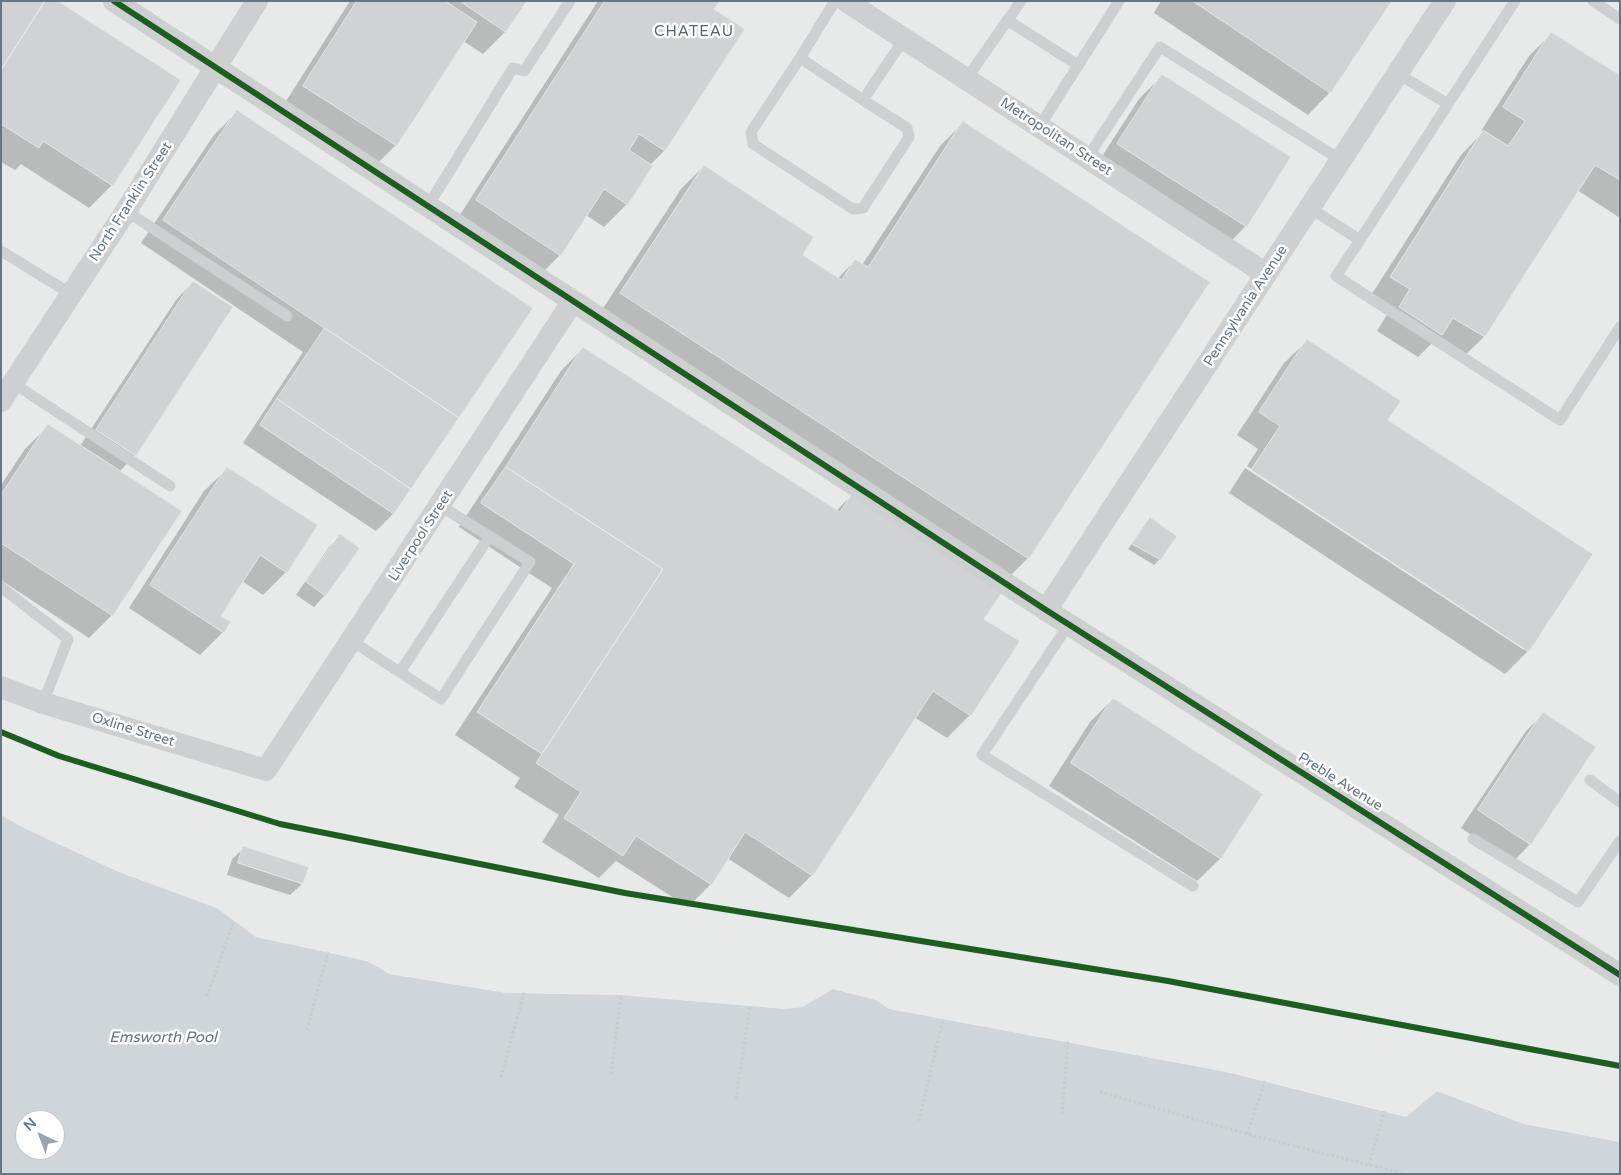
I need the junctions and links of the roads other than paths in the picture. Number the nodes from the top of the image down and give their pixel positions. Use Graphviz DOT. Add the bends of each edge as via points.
graph roads {
  1 [pos="114,1"];
  2 [pos="257,1"];
  3 [pos="570,1"];
  4 [pos="835,1"];
  5 [pos="846,1"];
  6 [pos="1022,1"];
  7 [pos="1119,1"];
  8 [pos="1445,1"];
  9 [pos="1515,1"];
  10 [pos="1593,1"];
  11 [pos="1620,19"];
  12 [pos="1007,20"];
  13 [pos="904,39"];
  14 [pos="800,58"];
  15 [pos="1078,65"];
  16 [pos="215,67"];
  17 [pos="1398,74"];
  18 [pos="967,78"];
  19 [pos="863,100"];
  20 [pos="1448,104"];
  21 [pos="1039,127"];
  22 [pos="1087,158"];
  23 [pos="1341,160"];
  24 [pos="428,206"];
  25 [pos="1310,208"];
  26 [pos="126,211"];
  27 [pos="1360,240"];
  28 [pos="1,251"];
  29 [pos="1266,274"];
  30 [pos="71,294"];
  31 [pos="574,301"];
  32 [pos="287,316"];
  33 [pos="1620,327"];
  34 [pos="7,392"];
  35 [pos="170,486"];
  36 [pos="441,506"];
  37 [pos="489,537"];
  38 [pos="1,587"];
  39 [pos="1046,610"];
  40 [pos="1069,624"];
  41 [pos="352,641"];
  42 [pos="400,672"];
  43 [pos="1,687"];
  44 [pos="43,703"];
  45 [pos="266,770"];
  46 [pos="1590,780"];
  47 [pos="1620,802"];
  48 [pos="1473,839"];
  49 [pos="1620,841"];
  50 [pos="1194,886"];
  51 [pos="1620,976"];
  1 -- 16 [label="street, Preble Avenue"];
  2 -- 16 [label="street, North Franklin Street"];
  3 -- 24 [label="lane" via="524,71 513,68"];
  4 -- 14 [label="lane"];
  5 -- 13 [label="street, Metropolitan Street"];
  6 -- 12 [label="lane"];
  7 -- 15 [label="lane"];
  8 -- 17 [label="street, Pennsylvania Avenue"];
  9 -- 20 [label="lane"];
  10 -- 11 [label="lane"];
  12 -- 15 [label="lane"];
  12 -- 18 [label="lane"];
  13 -- 18 [label="street, Metropolitan Street"];
  13 -- 19 [label="lane"];
  14 -- 19 [label="lane"];
  14 -- 19 [label="lane" via="751,132 753,144 853,209 864,208 909,137 907,128"];
  15 -- 21 [label="lane"];
  16 -- 24 [label="street, Preble Avenue"];
  16 -- 26 [label="street, North Franklin Street"];
  17 -- 20 [label="lane"];
  17 -- 23 [label="street, Pennsylvania Avenue"];
  18 -- 21 [label="street, Metropolitan Street"];
  20 -- 27 [label="lane"];
  21 -- 22 [label="street, Metropolitan Street"];
  22 -- 23 [label="lane" via="1160,47"];
  22 -- 29 [label="street, Metropolitan Street"];
  23 -- 25 [label="street, Pennsylvania Avenue"];
  24 -- 31 [label="street, Preble Avenue"];
  25 -- 27 [label="lane"];
  25 -- 29 [label="street, Pennsylvania Avenue"];
  26 -- 30 [label="street, North Franklin Street"];
  26 -- 32 [label="lane"];
  27 -- 33 [label="lane" via="1336,276 1560,420"];
  28 -- 30 [label="lane"];
  29 -- 39 [label="street, Pennsylvania Avenue"];
  30 -- 34 [label="street, North Franklin Street"];
  31 -- 36 [label="street, Liverpool Street"];
  31 -- 39 [label="street, Preble Avenue"];
  34 -- 35 [label="lane"];
  36 -- 37 [label="lane"];
  36 -- 41 [label="street, Liverpool Street"];
  37 -- 42 [label="lane"];
  37 -- 42 [label="lane" via="530,562 441,699"];
  38 -- 44 [label="lane" via="68,639"];
  39 -- 40 [label="street, Preble Avenue"];
  40 -- 50 [label="lane" via="982,755"];
  40 -- 51 [label="street, Preble Avenue"];
  41 -- 42 [label="lane"];
  41 -- 45 [label="street, Liverpool Street"];
  43 -- 44 [label="street, Oxline Street"];
  44 -- 45 [label="street, Oxline Street"];
  46 -- 47 [label="lane"];
  48 -- 49 [label="lane" via="1578,902"];
}
